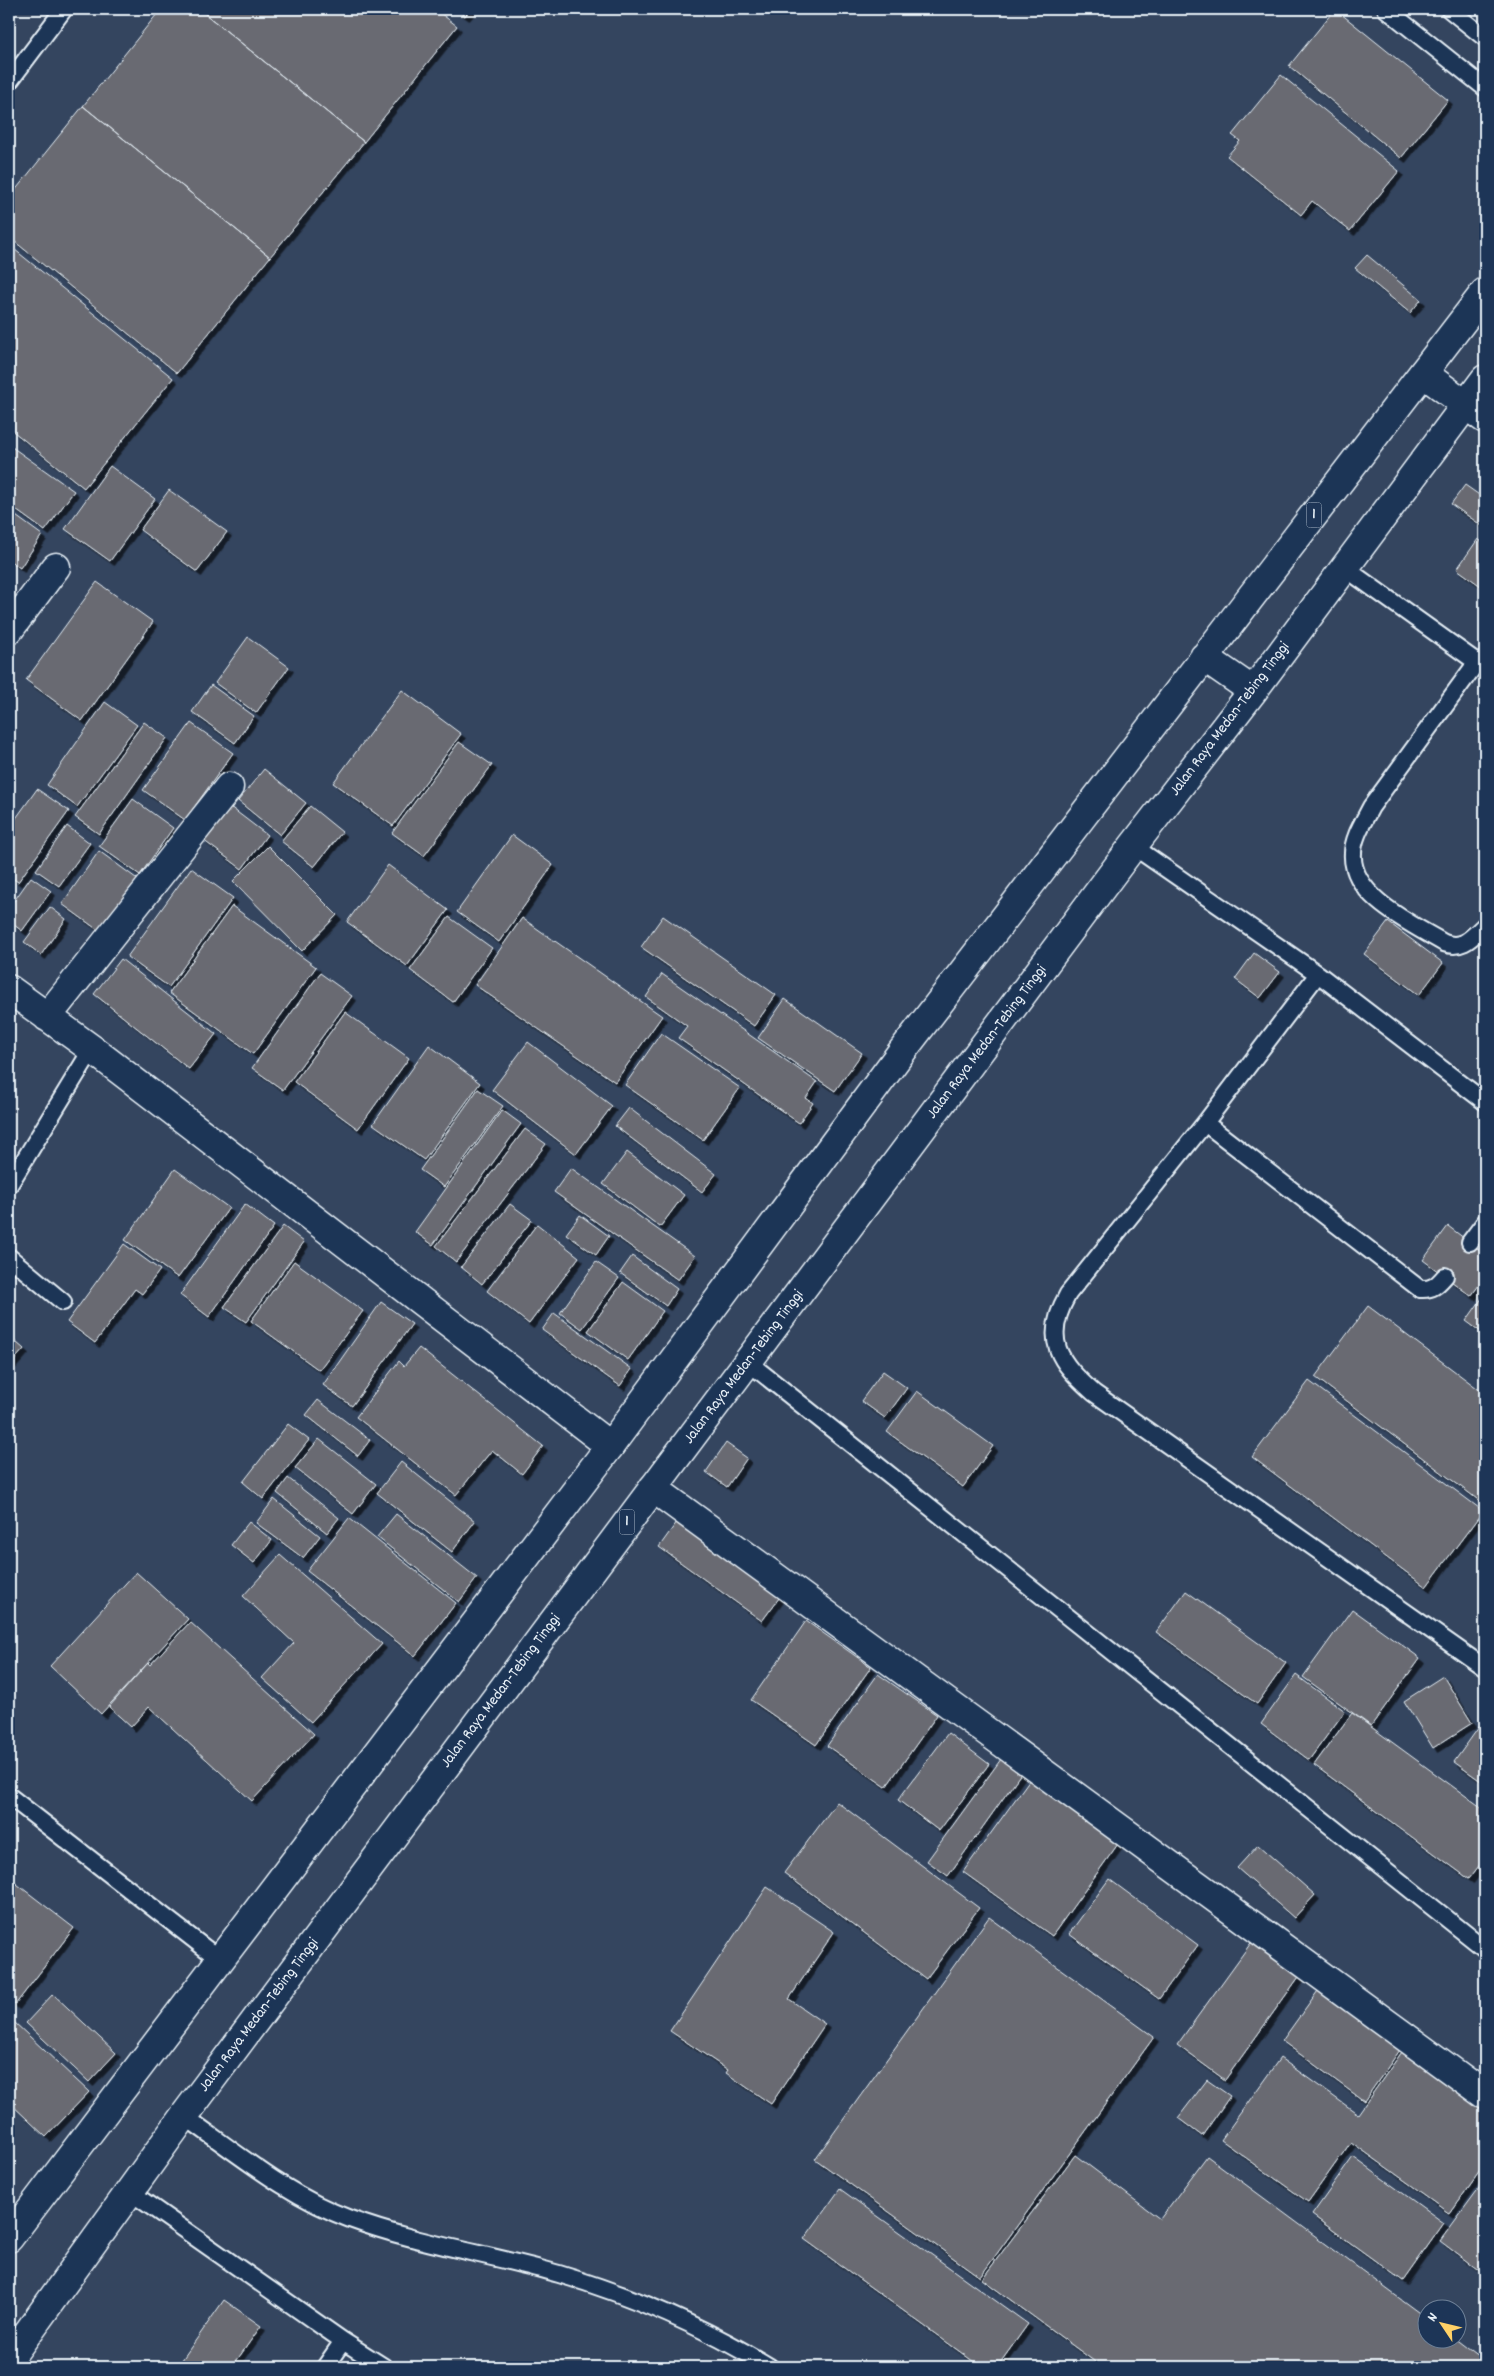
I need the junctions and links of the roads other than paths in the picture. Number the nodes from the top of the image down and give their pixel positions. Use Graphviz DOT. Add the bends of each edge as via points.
graph roads {
  1 [pos="64,9"];
  2 [pos="1386,9"];
  3 [pos="1449,9"];
  4 [pos="1485,38"];
  5 [pos="9,82"];
  6 [pos="1485,88"];
  7 [pos="1485,292"];
  8 [pos="1423,373"];
  9 [pos="1485,379"];
  10 [pos="1476,412"];
  11 [pos="56,567"];
  12 [pos="1345,568"];
  13 [pos="9,630"];
  14 [pos="1204,657"];
  15 [pos="1481,665"];
  16 [pos="1253,691"];
  17 [pos="229,787"];
  18 [pos="1132,846"];
  19 [pos="1485,925"];
  20 [pos="1318,974"];
  21 [pos="9,988"];
  22 [pos="48,1017"];
  23 [pos="92,1049"];
  24 [pos="1485,1102"];
  25 [pos="1205,1123"];
  26 [pos="9,1185"];
  27 [pos="1485,1222"];
  28 [pos="1470,1242"];
  29 [pos="9,1257"];
  30 [pos="1445,1276"];
  31 [pos="63,1302"];
  32 [pos="748,1362"];
  33 [pos="610,1446"];
  34 [pos="653,1488"];
  35 [pos="1485,1668"];
  36 [pos="9,1796"];
  37 [pos="1485,1949"];
  38 [pos="219,1959"];
  39 [pos="1485,2095"];
  40 [pos="184,2116"];
  41 [pos="130,2191"];
  42 [pos="9,2237"];
  43 [pos="343,2341"];
  44 [pos="9,2359"];
  45 [pos="325,2367"];
  46 [pos="384,2367"];
  47 [pos="770,2367"];
  1 -- 5 [label="lane"];
  2 -- 6 [label="lane"];
  3 -- 4 [label="lane"];
  7 -- 8 [label="main road, 1"];
  8 -- 10 [label="main road"];
  8 -- 14 [label="main road, 1"];
  9 -- 10 [label="main road, Jalan Raya Medan-Tebing Tinggi / 1"];
  10 -- 12 [label="main road, Jalan Raya Medan-Tebing Tinggi / 1"];
  11 -- 13 [label="main road"];
  12 -- 15 [label="lane"];
  12 -- 16 [label="main road, Jalan Raya Medan-Tebing Tinggi / 1"];
  14 -- 16 [label="main road"];
  14 -- 33 [label="main road, 1" via="903,1050"];
  15 -- 19 [label="lane" via="1371,807 1352,853 1355,873 1381,904 1444,944 1462,945"];
  16 -- 18 [label="main road, Jalan Raya Medan-Tebing Tinggi / 1"];
  17 -- 22 [label="main road"];
  18 -- 20 [label="lane"];
  18 -- 32 [label="main road, Jalan Raya Medan-Tebing Tinggi / 1"];
  20 -- 24 [label="lane"];
  20 -- 25 [label="lane"];
  21 -- 22 [label="main road"];
  22 -- 23 [label="main road"];
  23 -- 26 [label="lane"];
  23 -- 33 [label="main road"];
  25 -- 30 [label="lane" via="1420,1289 1436,1287"];
  25 -- 35 [label="lane" via="1068,1294 1055,1325 1055,1342 1061,1359 1094,1393"];
  27 -- 28 [label="lane"];
  29 -- 31 [label="lane"];
  32 -- 34 [label="main road, Jalan Raya Medan-Tebing Tinggi / 1"];
  32 -- 37 [label="lane"];
  33 -- 38 [label="main road, 1"];
  34 -- 39 [label="main road"];
  34 -- 40 [label="main road, Jalan Raya Medan-Tebing Tinggi / 1"];
  36 -- 38 [label="lane"];
  38 -- 42 [label="main road, 1"];
  40 -- 41 [label="main road, Jalan Raya Medan-Tebing Tinggi / 1"];
  40 -- 47 [label="lane" via="285,2187 350,2219 614,2292 711,2334"];
  41 -- 43 [label="lane"];
  41 -- 44 [label="main road, Jalan Raya Medan-Tebing Tinggi / 1"];
  43 -- 45 [label="lane"];
  43 -- 46 [label="lane"];
}
